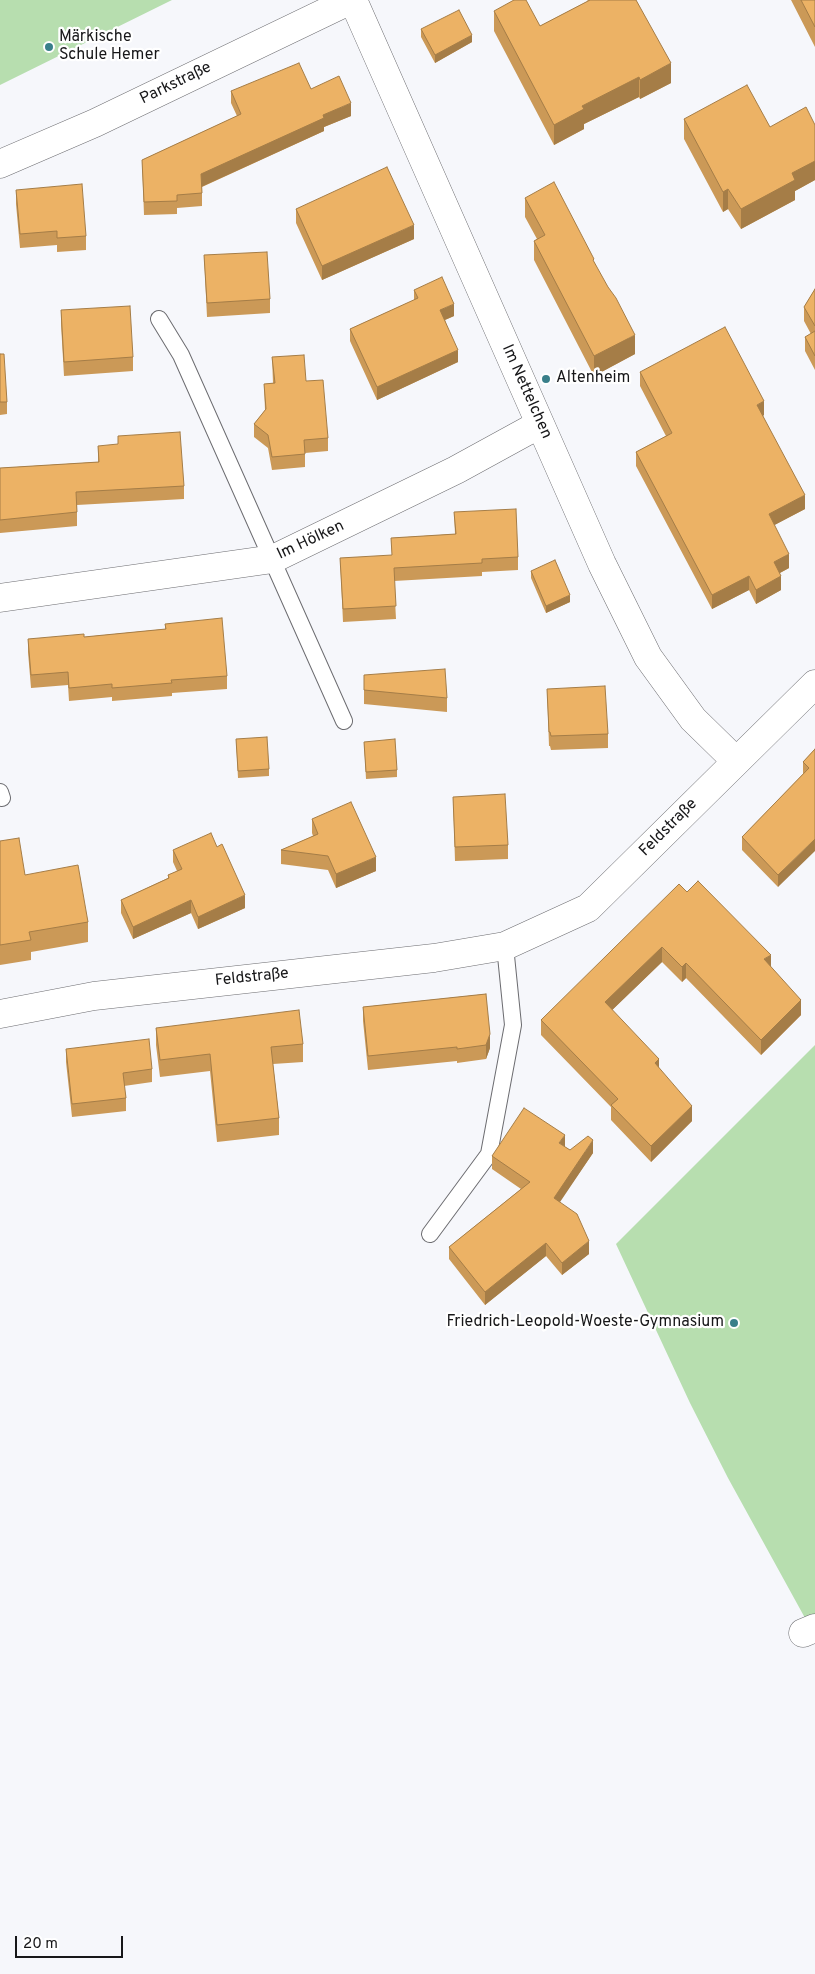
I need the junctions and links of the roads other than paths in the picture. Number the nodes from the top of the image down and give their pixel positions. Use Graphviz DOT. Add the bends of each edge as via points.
graph roads {
  1 [pos="352,0"];
  2 [pos="0,164"];
  3 [pos="159,319"];
  4 [pos="540,424"];
  5 [pos="273,559"];
  6 [pos="0,598"];
  7 [pos="815,684"];
  8 [pos="344,722"];
  9 [pos="736,761"];
  10 [pos="506,946"];
  11 [pos="0,1014"];
  12 [pos="430,1234"];
  1 -- 2 [label="street, Parkstraße" via="95,123"];
  1 -- 4 [label="street, Im Nettelchen"];
  3 -- 5 [label="lane" via="181,355"];
  4 -- 5 [label="street, Im Hölken" via="456,470"];
  4 -- 9 [label="street, Im Nettelchen" via="602,564 648,657 693,719"];
  5 -- 6 [label="street, Im Hölken"];
  5 -- 8 [label="lane"];
  7 -- 9 [label="street, Feldstraße"];
  9 -- 10 [label="street, Feldstraße" via="588,908"];
  10 -- 11 [label="street, Feldstraße" via="434,958 94,996"];
  10 -- 12 [label="lane" via="513,1025 489,1154"];
}
